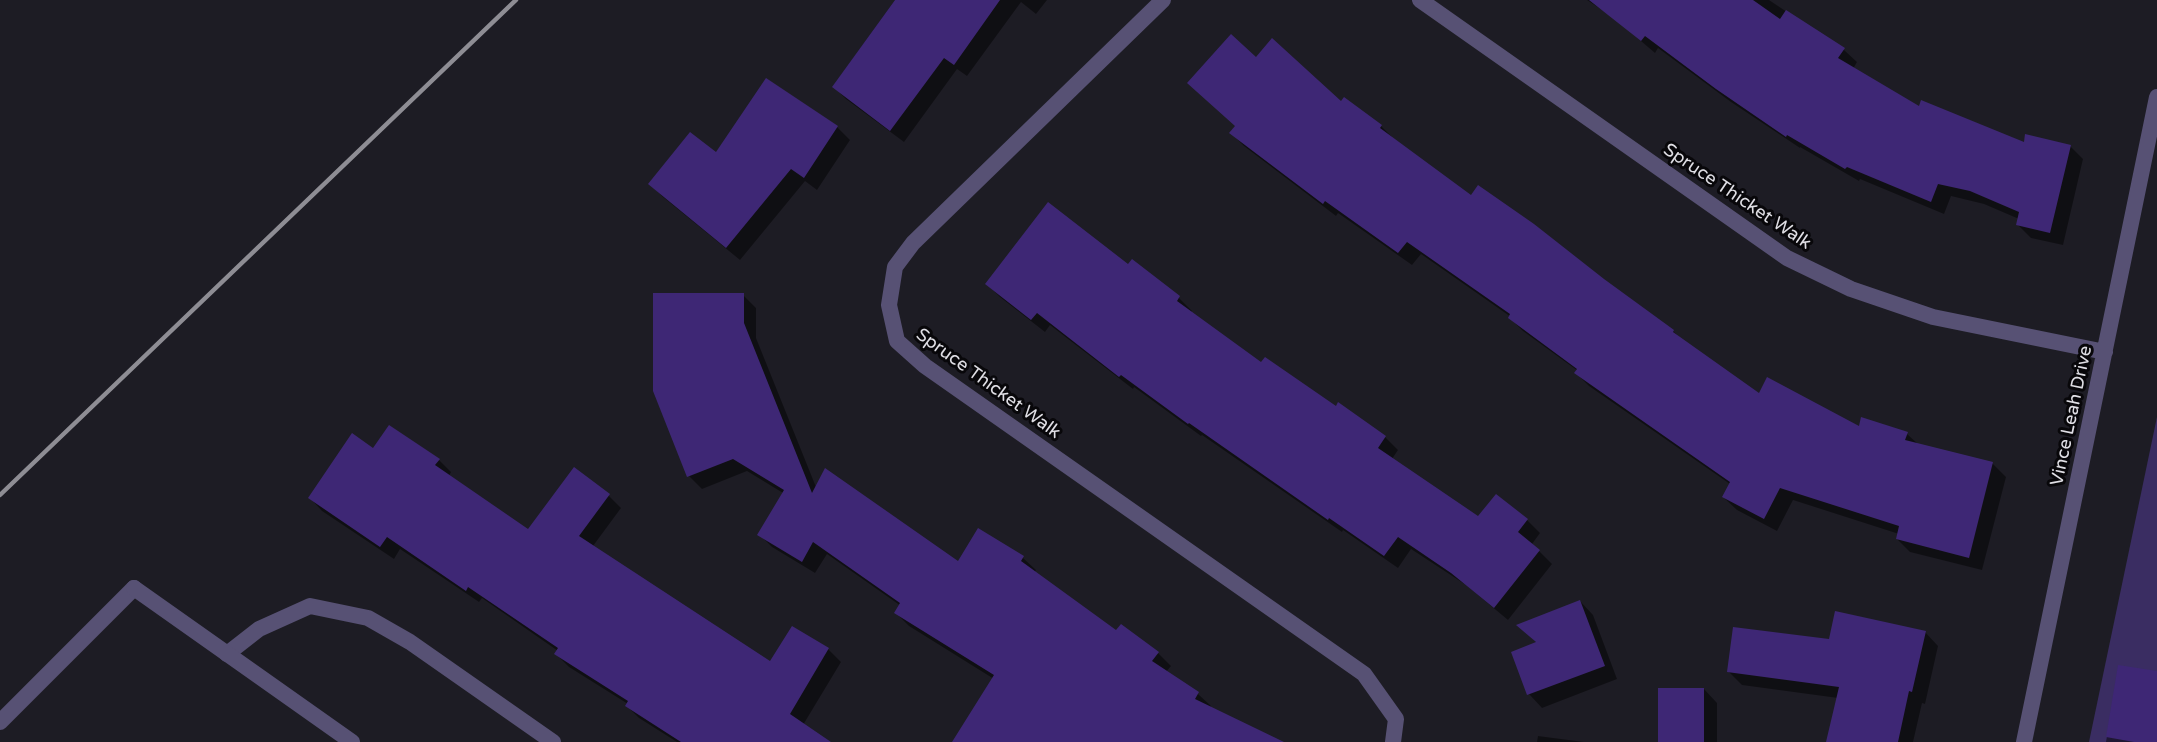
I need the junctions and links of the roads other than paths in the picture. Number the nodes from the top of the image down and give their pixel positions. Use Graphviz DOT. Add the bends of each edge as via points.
graph roads {
  1 [pos="1163,0"];
  2 [pos="1420,0"];
  3 [pos="2157,97"];
  4 [pos="2105,352"];
  5 [pos="227,654"];
  6 [pos="0,722"];
  7 [pos="352,742"];
  8 [pos="553,742"];
  9 [pos="1394,742"];
  10 [pos="2024,742"];
  1 -- 9 [label="street, Spruce Thicket Walk" via="913,243 895,267 889,305 897,341 925,366 1365,674 1396,719"];
  2 -- 4 [label="street, Spruce Thicket Walk" via="1787,258 1851,289 1933,317"];
  3 -- 4 [label="street, Vince Leah Drive"];
  4 -- 10 [label="street, Vince Leah Drive"];
  5 -- 6 [label="street" via="134,588"];
  5 -- 7 [label="street"];
  5 -- 8 [label="street" via="258,629 310,606 368,618 410,642"];
}
